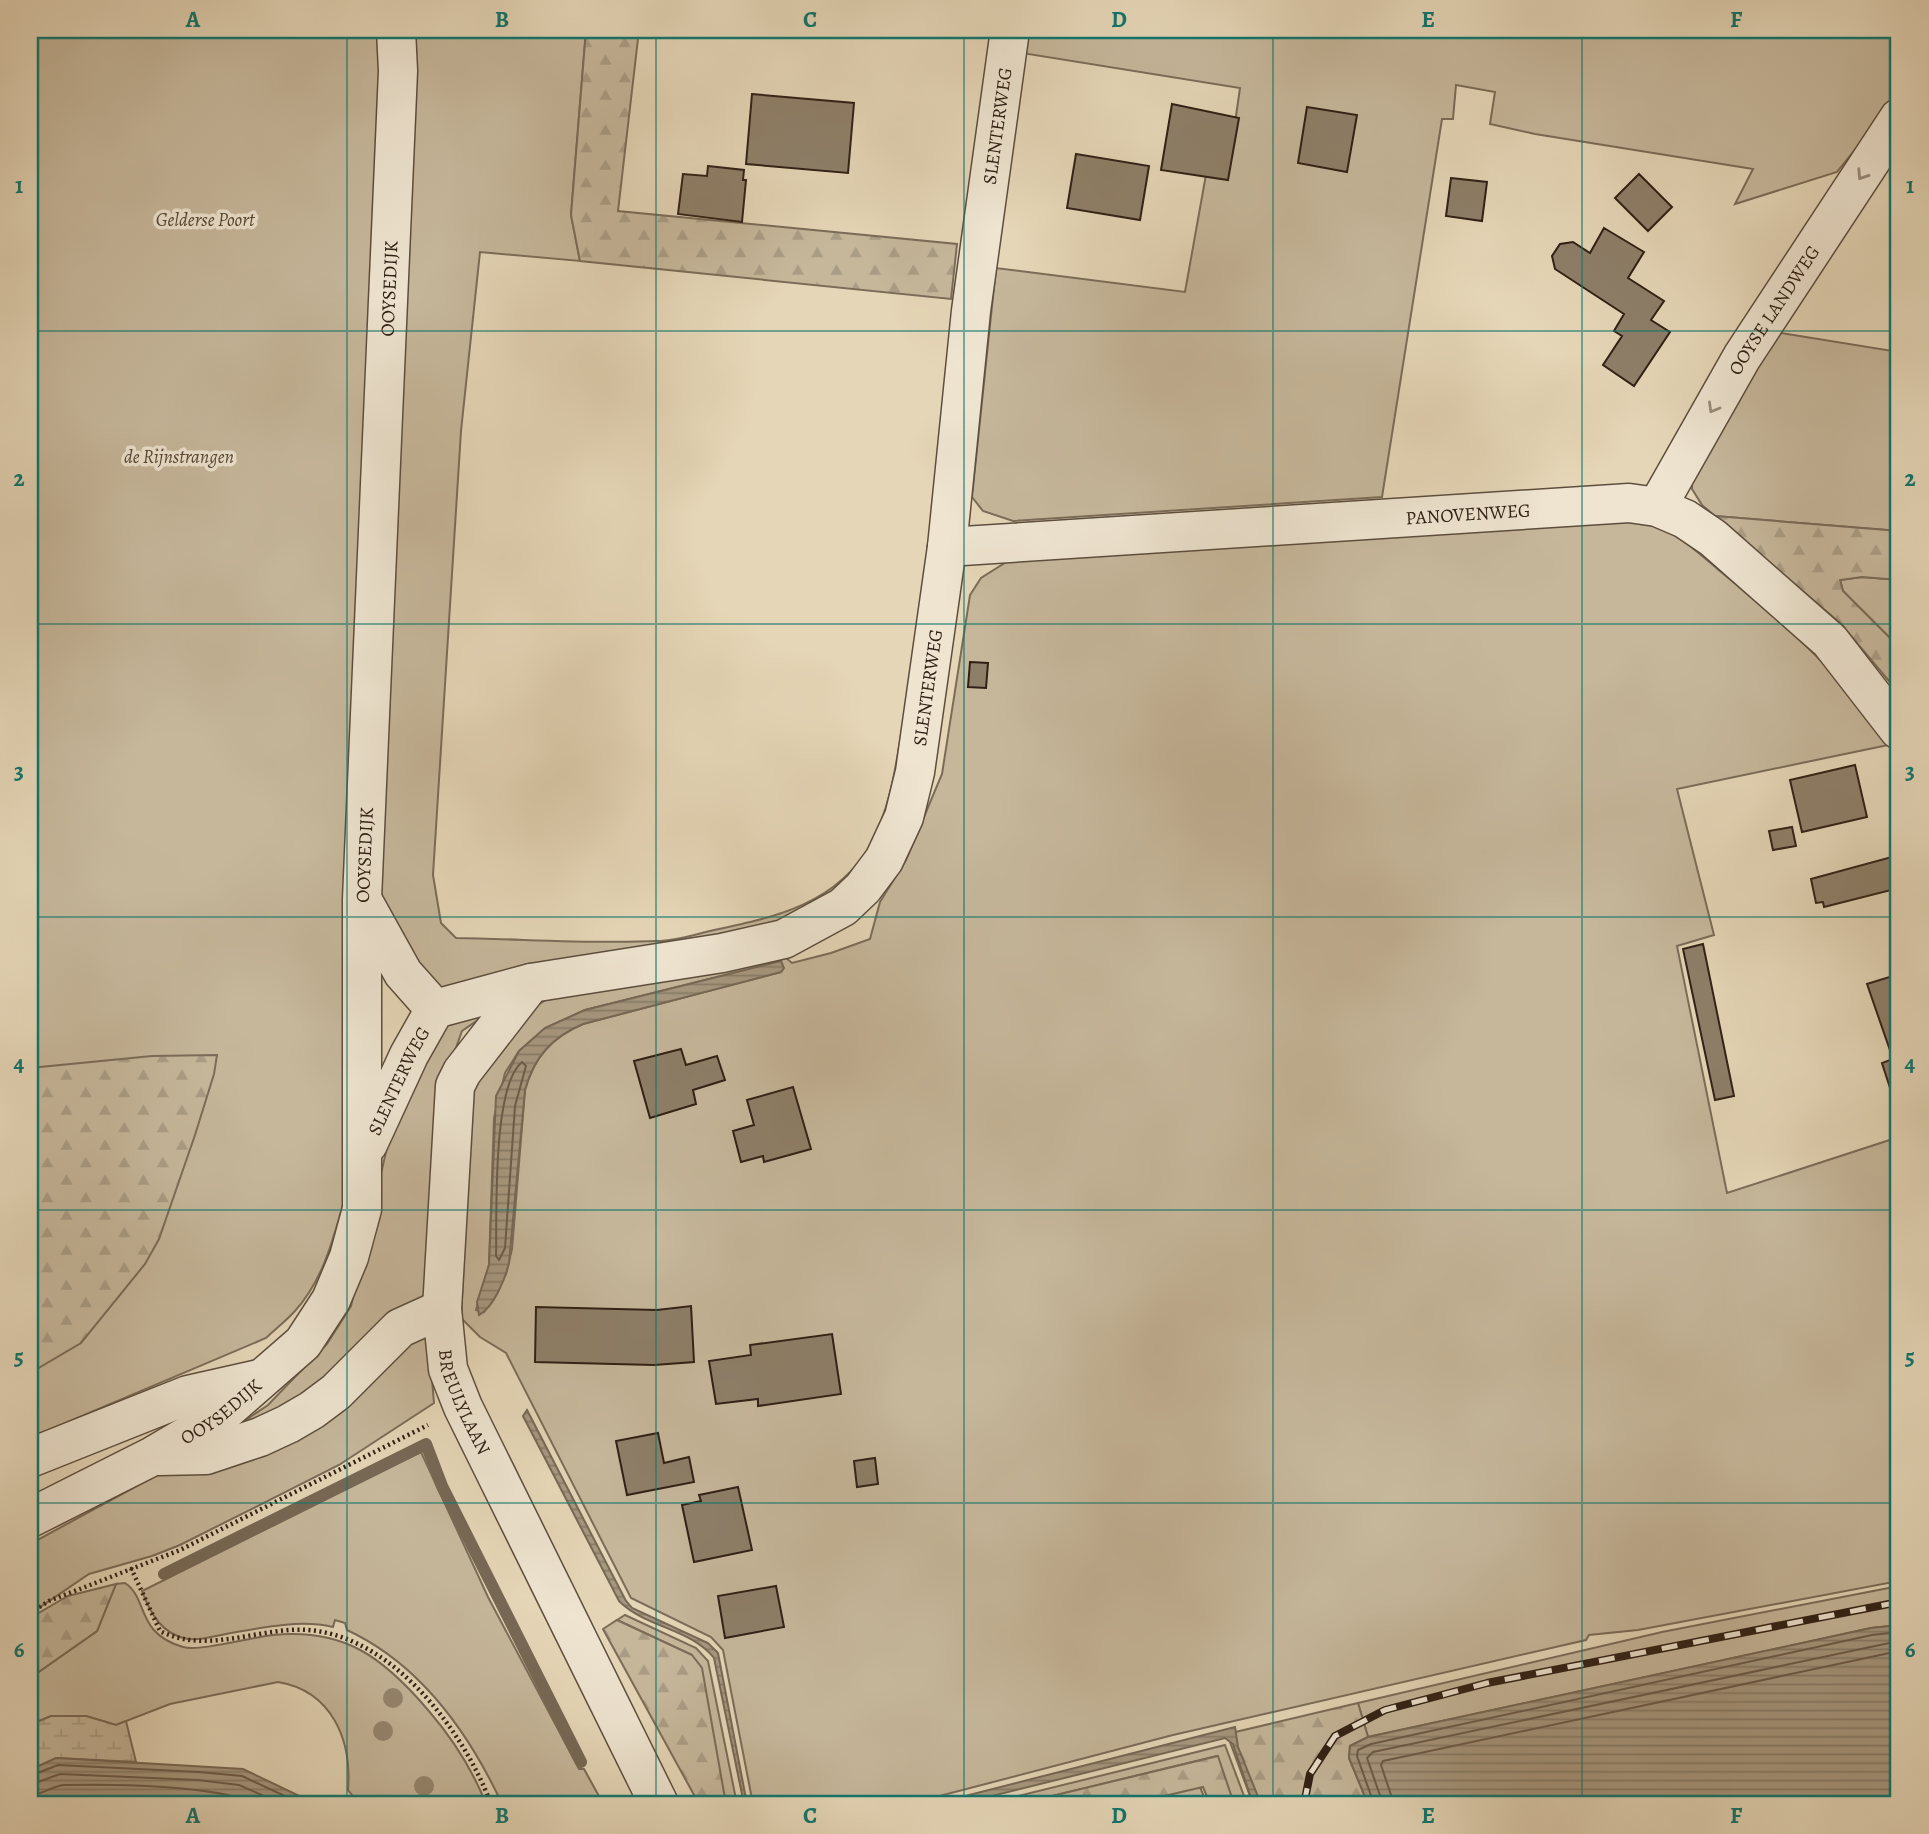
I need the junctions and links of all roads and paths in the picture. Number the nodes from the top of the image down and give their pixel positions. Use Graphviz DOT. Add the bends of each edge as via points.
graph roads {
  1 [pos="396,30"];
  2 [pos="1010,30"];
  3 [pos="1899,118"];
  4 [pos="1657,507"];
  5 [pos="947,547"];
  6 [pos="1899,730"];
  7 [pos="362,899"];
  8 [pos="531,982"];
  9 [pos="435,1009"];
  10 [pos="363,1155"];
  11 [pos="442,1309"];
  12 [pos="263,1378"];
  13 [pos="463,1407"];
  14 [pos="153,1456"];
  15 [pos="30,1458"];
  16 [pos="30,1518"];
  17 [pos="131,1568"];
  18 [pos="30,1613"];
  19 [pos="491,1804"];
  20 [pos="659,1804"];
  1 -- 7 [label="street, OOYSEDIJK" via="398,85"];
  2 -- 5 [label="street, SLENTERWEG" via="971,311"];
  3 -- 4 [label="street, OOYSE LANDWEG, one-way" via="1742,357"];
  4 -- 5 [label="street, PANOVENWEG" via="1629,503"];
  4 -- 6 [label="street, PANOVENWEG" via="1713,538 1830,641"];
  5 -- 8 [label="street, SLENTERWEG" via="915,772 884,860 863,888 843,907 784,939"];
  7 -- 9 [label="street, SLENTERWEG" via="403,972"];
  7 -- 10 [label="street, OOYSEDIJK"];
  8 -- 9 [label="street, SLENTERWEG"];
  8 -- 11 [label="street, BREULYLAAN" via="455,1086"];
  9 -- 10 [label="street, SLENTERWEG"];
  10 -- 12 [label="street, OOYSEDIJK" via="362,1209 331,1300 303,1343"];
  11 -- 13 [label="street, BREULYLAAN" via="448,1369"];
  11 -- 14 [label="street" via="400,1328 336,1392 288,1424 205,1455"];
  12 -- 14 [label="street, OOYSEDIJK" via="216,1419"];
  12 -- 15 [label="street" via="188,1395"];
  13 -- 17 [label="path" via="180,1550"];
  13 -- 20 [label="street, BREULYLAAN"];
  14 -- 16 [label="street, OOYSEDIJK"];
  17 -- 18 [label="path"];
  17 -- 19 [label="path" via="159,1631 185,1641 314,1629 360,1642 383,1656 460,1739"];
}
